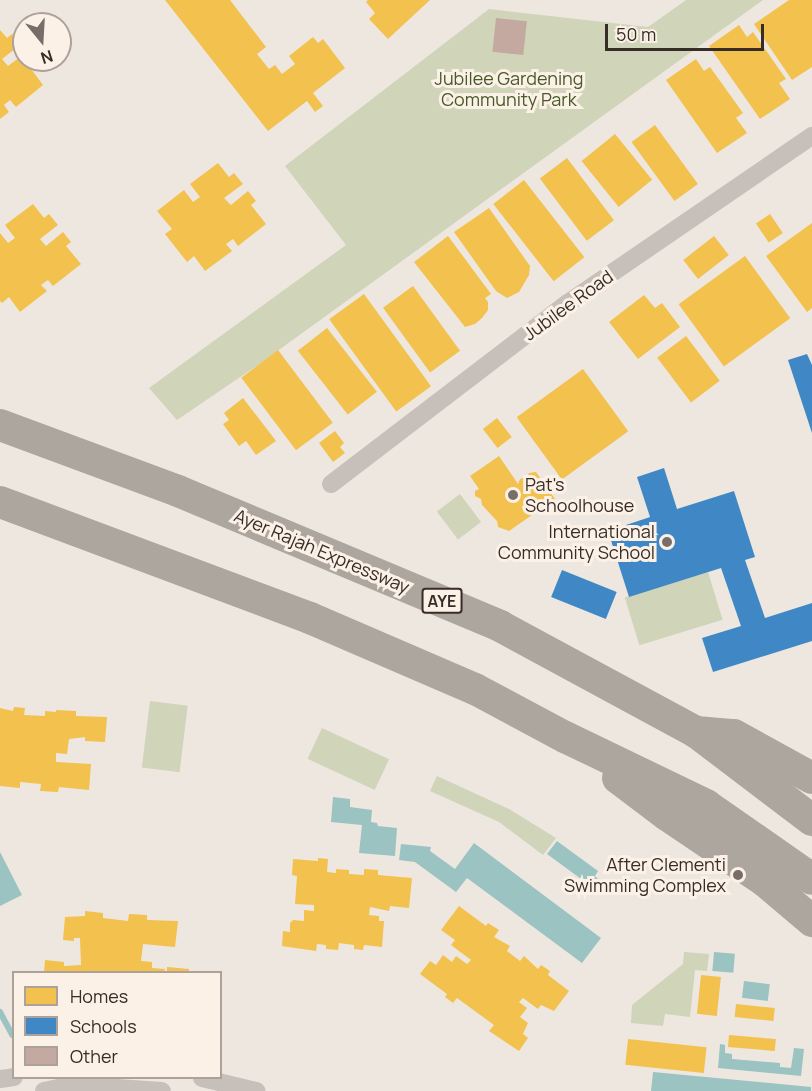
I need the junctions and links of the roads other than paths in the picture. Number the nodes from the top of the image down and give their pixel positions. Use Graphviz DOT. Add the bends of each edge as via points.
graph roads {
  1 [pos="812,136"];
  2 [pos="4,425"];
  3 [pos="331,484"];
  4 [pos="0,502"];
  5 [pos="696,732"];
  6 [pos="565,737"];
  7 [pos="812,778"];
  8 [pos="812,820"];
  9 [pos="812,879"];
  10 [pos="812,921"];
  11 [pos="212,1083"];
  12 [pos="44,1091"];
  13 [pos="162,1091"];
  14 [pos="256,1091"];
  1 -- 3 [label="street, Jubilee Road" via="568,303"];
  2 -- 5 [label="highway, Ayer Rajah Expressway / AYE" via="198,499 500,626"];
  4 -- 6 [label="highway" via="310,618 475,689"];
  5 -- 7 [label="highway" via="734,735"];
  5 -- 8 [label="highway, Ayer Rajah Expressway / AYE"];
  6 -- 9 [label="highway" via="706,805"];
  6 -- 10 [label="highway" via="667,815 765,881"];
  11 -- 14 [label="street"];
  12 -- 13 [label="street" via="72,1085"];
}
